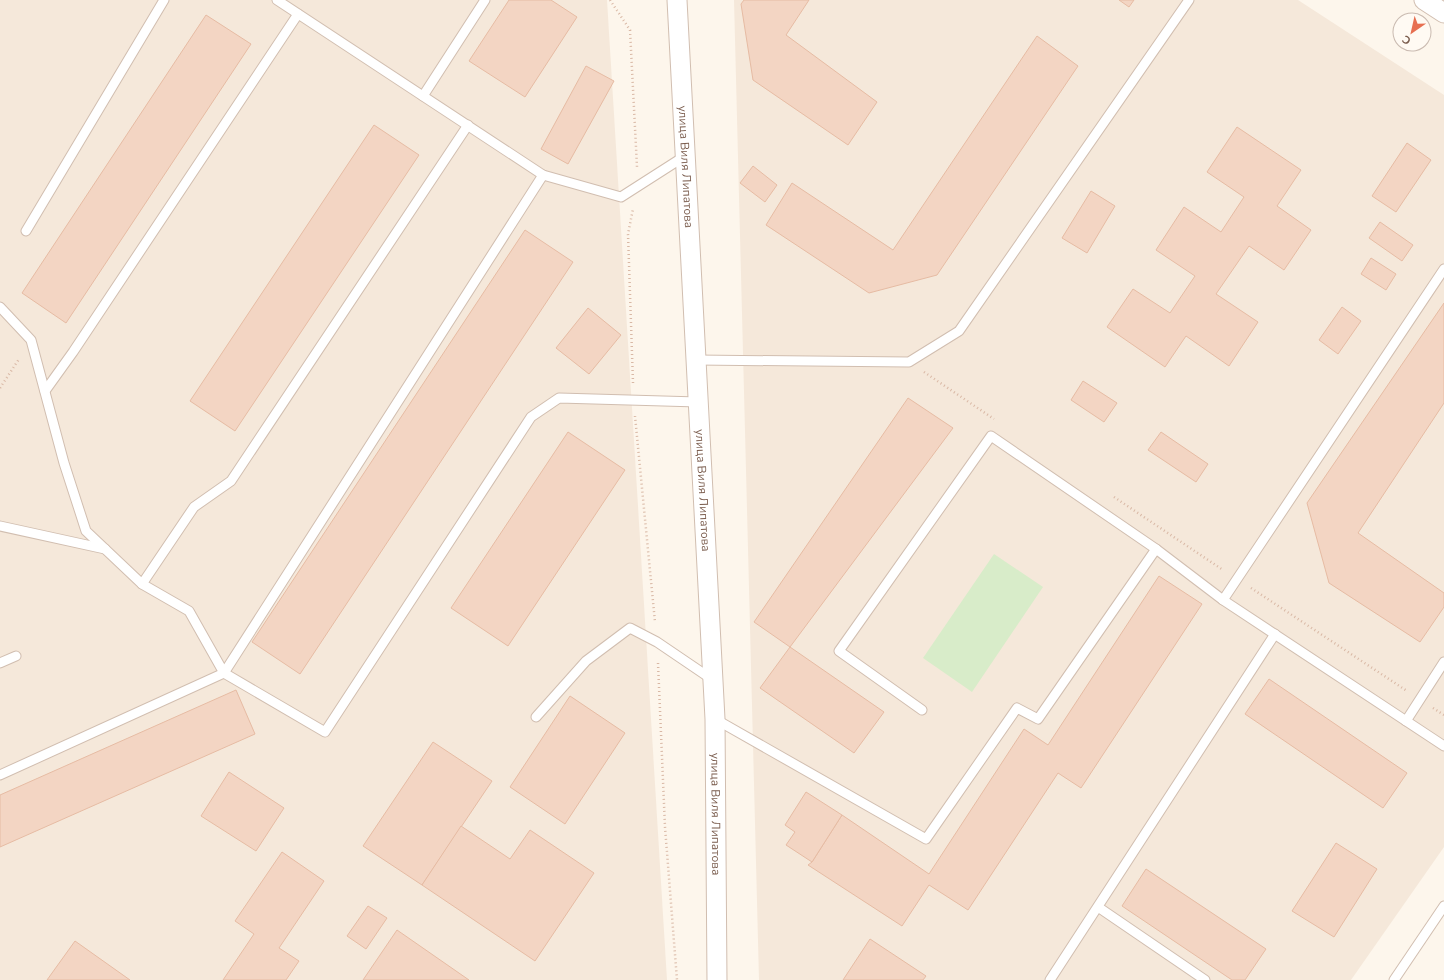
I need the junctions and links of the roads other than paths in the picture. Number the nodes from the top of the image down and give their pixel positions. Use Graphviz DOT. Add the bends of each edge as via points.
graph roads {
  1 [pos="164,0"];
  2 [pos="277,0"];
  3 [pos="485,0"];
  4 [pos="677,0"];
  5 [pos="1189,0"];
  6 [pos="1424,0"];
  7 [pos="1444,13"];
  8 [pos="298,14"];
  9 [pos="423,96"];
  10 [pos="468,125"];
  11 [pos="685,156"];
  12 [pos="543,175"];
  13 [pos="26,231"];
  14 [pos="1444,269"];
  15 [pos="0,307"];
  16 [pos="696,360"];
  17 [pos="45,391"];
  18 [pos="698,402"];
  19 [pos="0,526"];
  20 [pos="1156,549"];
  21 [pos="106,550"];
  22 [pos="142,584"];
  23 [pos="1223,600"];
  24 [pos="1275,634"];
  25 [pos="16,656"];
  26 [pos="1444,662"];
  27 [pos="0,663"];
  28 [pos="224,672"];
  29 [pos="713,680"];
  30 [pos="922,710"];
  31 [pos="536,717"];
  32 [pos="715,719"];
  33 [pos="1406,721"];
  34 [pos="1444,746"];
  35 [pos="0,775"];
  36 [pos="1444,906"];
  37 [pos="1098,907"];
  38 [pos="717,980"];
  39 [pos="1050,980"];
  40 [pos="1205,980"];
  41 [pos="1394,980"];
  1 -- 13 [label="lane"];
  2 -- 8 [label="lane"];
  3 -- 9 [label="lane"];
  4 -- 11 [label="street, улица Виля Липатова"];
  5 -- 16 [label="lane" via="958,331 909,362"];
  6 -- 7 [label="street"];
  8 -- 9 [label="lane"];
  8 -- 17 [label="lane"];
  9 -- 10 [label="lane"];
  10 -- 12 [label="lane"];
  10 -- 22 [label="lane" via="231,481 194,507"];
  11 -- 12 [label="lane" via="621,197"];
  11 -- 16 [label="street, улица Виля Липатова"];
  12 -- 28 [label="lane"];
  14 -- 23 [label="lane"];
  15 -- 17 [label="lane" via="31,340"];
  16 -- 18 [label="street, улица Виля Липатова"];
  17 -- 21 [label="lane" via="64,463 86,530"];
  18 -- 28 [label="lane" via="559,398 531,417 325,732"];
  18 -- 29 [label="street, улица Виля Липатова"];
  19 -- 21 [label="lane"];
  20 -- 23 [label="lane"];
  20 -- 30 [label="lane" via="991,436 839,651"];
  20 -- 32 [label="lane" via="1038,719 1017,708 926,839"];
  21 -- 22 [label="lane"];
  22 -- 28 [label="lane" via="189,611"];
  23 -- 24 [label="lane"];
  24 -- 33 [label="lane"];
  24 -- 37 [label="lane"];
  25 -- 27 [label="lane"];
  26 -- 33 [label="lane"];
  28 -- 35 [label="lane"];
  29 -- 31 [label="lane" via="657,642 630,628 586,661"];
  29 -- 32 [label="street, улица Виля Липатова"];
  32 -- 38 [label="street, улица Виля Липатова"];
  33 -- 34 [label="lane"];
  36 -- 41 [label="lane"];
  37 -- 39 [label="lane"];
  37 -- 40 [label="lane"];
}
